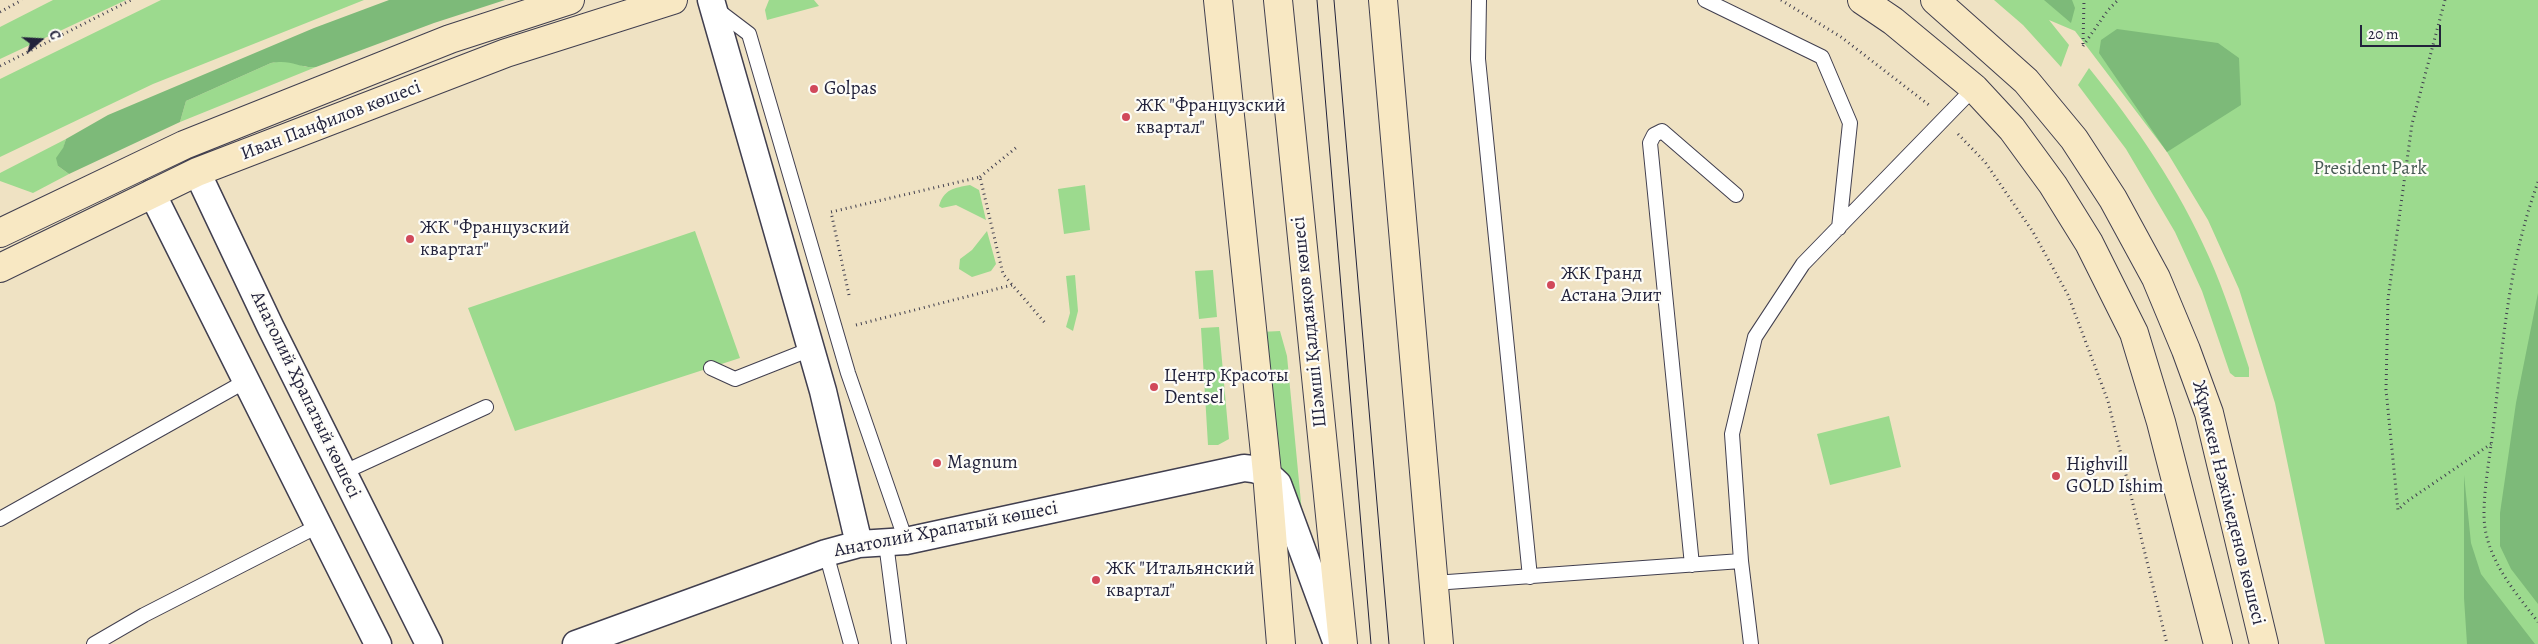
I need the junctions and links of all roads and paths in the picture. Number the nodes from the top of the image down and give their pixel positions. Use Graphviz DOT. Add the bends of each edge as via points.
graph roads {
  1 [pos="22,0"];
  2 [pos="131,0"];
  3 [pos="570,0"];
  4 [pos="674,0"];
  5 [pos="1218,0"];
  6 [pos="1278,0"];
  7 [pos="1383,0"];
  8 [pos="1479,0"];
  9 [pos="1705,0"];
  10 [pos="1781,0"];
  11 [pos="1862,0"];
  12 [pos="1936,0"];
  13 [pos="2084,0"];
  14 [pos="2118,0"];
  15 [pos="2445,0"];
  16 [pos="712,3"];
  17 [pos="0,12"];
  18 [pos="0,66"];
  19 [pos="1974,88"];
  20 [pos="1943,119"];
  21 [pos="184,145"];
  22 [pos="1016,147"];
  23 [pos="138,166"];
  24 [pos="197,172"];
  25 [pos="980,178"];
  26 [pos="2538,182"];
  27 [pos="152,193"];
  28 [pos="1736,195"];
  29 [pos="1838,228"];
  30 [pos="0,233"];
  31 [pos="0,268"];
  32 [pos="1012,284"];
  33 [pos="850,298"];
  34 [pos="854,318"];
  35 [pos="1045,323"];
  36 [pos="811,349"];
  37 [pos="711,368"];
  38 [pos="246,381"];
  39 [pos="486,407"];
  40 [pos="2491,444"];
  41 [pos="342,473"];
  42 [pos="1267,473"];
  43 [pos="0,519"];
  44 [pos="320,525"];
  45 [pos="896,542"];
  46 [pos="859,544"];
  47 [pos="826,553"];
  48 [pos="1741,561"];
  49 [pos="1692,565"];
  50 [pos="1530,577"];
  51 [pos="1434,583"];
  52 [pos="2538,622"];
  53 [pos="94,644"];
  54 [pos="378,644"];
  55 [pos="429,644"];
  56 [pos="576,644"];
  57 [pos="851,644"];
  58 [pos="898,644"];
  59 [pos="1281,644"];
  60 [pos="1337,644"];
  61 [pos="1343,644"];
  62 [pos="1439,644"];
  63 [pos="1751,644"];
  64 [pos="2167,644"];
  65 [pos="2218,644"];
  66 [pos="2264,644"];
  1 -- 17 [label="path"];
  2 -- 18 [label="path"];
  3 -- 21 [label="main road, Иван Панфилов көшесі" via="450,39"];
  4 -- 24 [label="main road, Иван Панфилов көшесі" via="506,53"];
  5 -- 42 [label="main road"];
  6 -- 61 [label="main road, Шәмші Қалдаяқов көшесі"];
  7 -- 51 [label="main road"];
  8 -- 50 [label="lane" via="1478,59"];
  9 -- 29 [label="lane" via="1822,57 1850,123"];
  10 -- 20 [label="path" via="1841,37 1925,101"];
  11 -- 19 [label="main road" via="1893,21"];
  12 -- 66 [label="main road, Жұмекен Нәжімеденов көшесі" via="2026,81 2074,139 2113,199 2156,278 2209,413"];
  13 -- 14 [label="path" via="2083,46"];
  15 -- 40 [label="path" via="2412,124 2388,298 2386,390 2398,510"];
  16 -- 36 [label="street"];
  16 -- 45 [label="lane" via="749,34"];
  19 -- 20 [label="lane"];
  19 -- 65 [label="main road" via="2012,129 2053,185 2089,244 2134,333 2162,422"];
  20 -- 29 [label="lane"];
  20 -- 64 [label="path" via="1985,162 2033,232 2068,295 2108,401"];
  21 -- 23 [label="main road, Иван Панфилов көшесі"];
  21 -- 24 [label="main road, Анатолий Храпатый көшесі"];
  22 -- 25 [label="path"];
  23 -- 27 [label="main road"];
  23 -- 30 [label="main road, Иван Панфилов көшесі"];
  24 -- 27 [label="main road, Иван Панфилов көшесі"];
  24 -- 41 [label="street, Анатолий Храпатый көшесі"];
  25 -- 32 [label="path" via="1003,274"];
  25 -- 33 [label="path" via="831,212"];
  26 -- 40 [label="path" via="2524,220 2504,316"];
  27 -- 31 [label="main road, Иван Панфилов көшесі"];
  27 -- 38 [label="street"];
  28 -- 49 [label="lane" via="1662,131 1654,135 1650,143"];
  29 -- 48 [label="lane" via="1803,264 1755,337 1732,434"];
  32 -- 34 [label="path" via="856,327"];
  32 -- 35 [label="path"];
  36 -- 37 [label="lane" via="735,379"];
  36 -- 46 [label="street"];
  38 -- 43 [label="lane"];
  38 -- 44 [label="street"];
  39 -- 41 [label="lane"];
  40 -- 52 [label="path" via="2485,527 2503,576"];
  41 -- 55 [label="street, Анатолий Храпатый көшесі"];
  42 -- 45 [label="street, Анатолий Храпатый көшесі" via="1257,469 1236,469"];
  42 -- 59 [label="main road"];
  42 -- 60 [label="street" via="1278,484"];
  44 -- 53 [label="lane"];
  44 -- 54 [label="street"];
  45 -- 46 [label="street, Анатолий Храпатый көшесі"];
  45 -- 58 [label="lane"];
  46 -- 47 [label="street, Анатолий Храпатый көшесі"];
  47 -- 56 [label="street, Анатолий Храпатый көшесі"];
  47 -- 57 [label="lane"];
  48 -- 49 [label="lane"];
  48 -- 63 [label="lane"];
  49 -- 50 [label="lane"];
  50 -- 51 [label="lane"];
  51 -- 62 [label="main road"];
}
